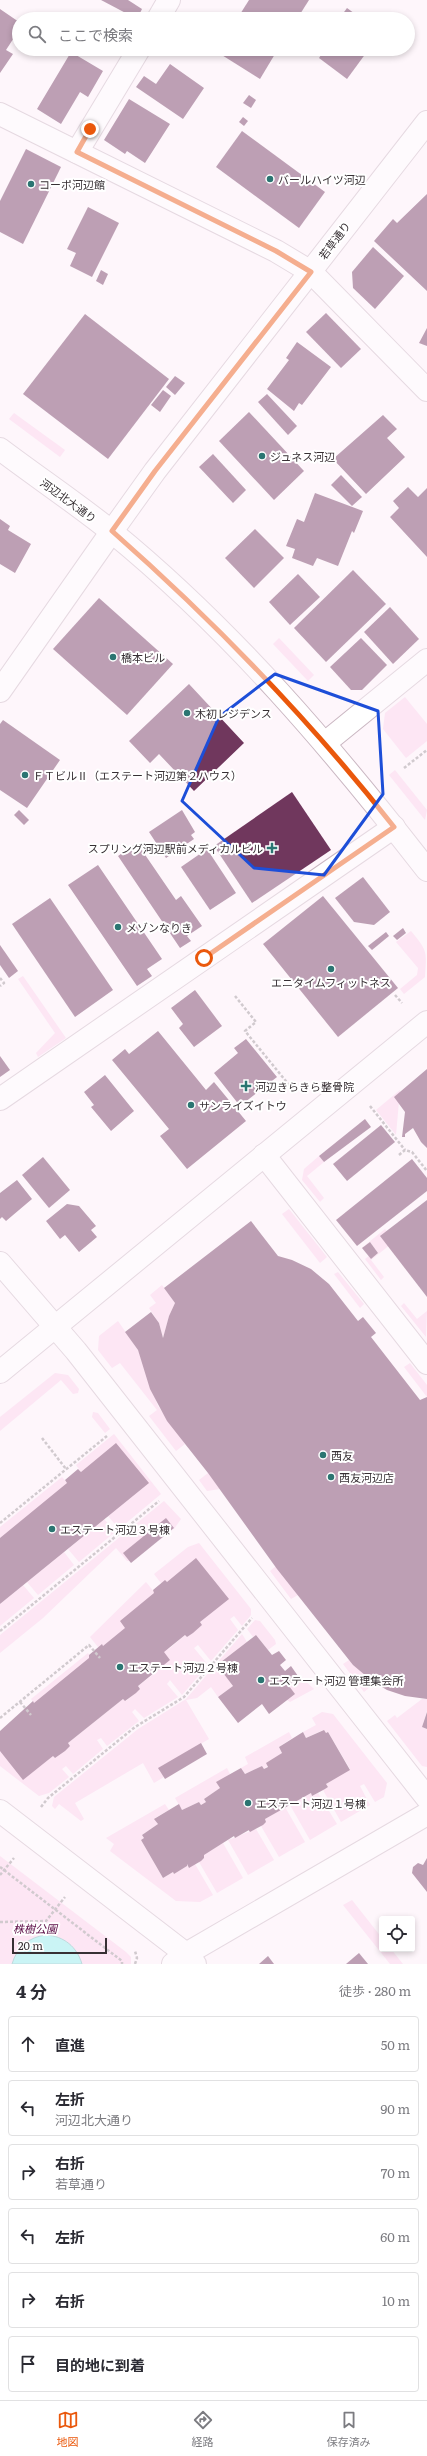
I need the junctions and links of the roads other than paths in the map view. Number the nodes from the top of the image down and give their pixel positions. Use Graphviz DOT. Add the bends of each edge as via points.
graph roads {
  1 [pos="169,0"];
  2 [pos="162,12"];
  3 [pos="135,56"];
  4 [pos="0,114"];
  5 [pos="427,122"];
  6 [pos="77,152"];
  7 [pos="311,272"];
  8 [pos="427,390"];
  9 [pos="0,449"];
  10 [pos="112,531"];
  11 [pos="427,660"];
  12 [pos="0,691"];
  13 [pos="325,743"];
  14 [pos="394,827"];
  15 [pos="427,870"];
  16 [pos="427,1022"];
  17 [pos="0,1099"];
  18 [pos="264,1155"];
  19 [pos="0,1263"];
  20 [pos="56,1325"];
  21 [pos="427,1363"];
  22 [pos="0,1372"];
  23 [pos="427,1798"];
  24 [pos="0,1811"];
  25 [pos="427,1814"];
  26 [pos="185,1961"];
  1 -- 2 [label="street"];
  3 -- 6 [label="street"];
  4 -- 6 [label="street"];
  5 -- 7 [label="street, 若草通り"];
  6 -- 7 [label="street" via="276,251"];
  7 -- 8 [label="street"];
  7 -- 10 [label="street, 若草通り" via="155,471"];
  9 -- 10 [label="street, 河辺北大通り"];
  10 -- 12 [label="street, 若草通り"];
  10 -- 13 [label="street, 河辺北大通り" via="222,633"];
  11 -- 13 [label="street"];
  13 -- 14 [label="street, 河辺北大通り"];
  14 -- 15 [label="street, 河辺北大通り"];
  14 -- 17 [label="street"];
  16 -- 18 [label="street"];
  18 -- 20 [label="street"];
  18 -- 21 [label="street"];
  19 -- 20 [label="street"];
  20 -- 22 [label="street"];
  20 -- 23 [label="street"];
  24 -- 26 [label="street"];
  25 -- 26 [label="street"];
}
